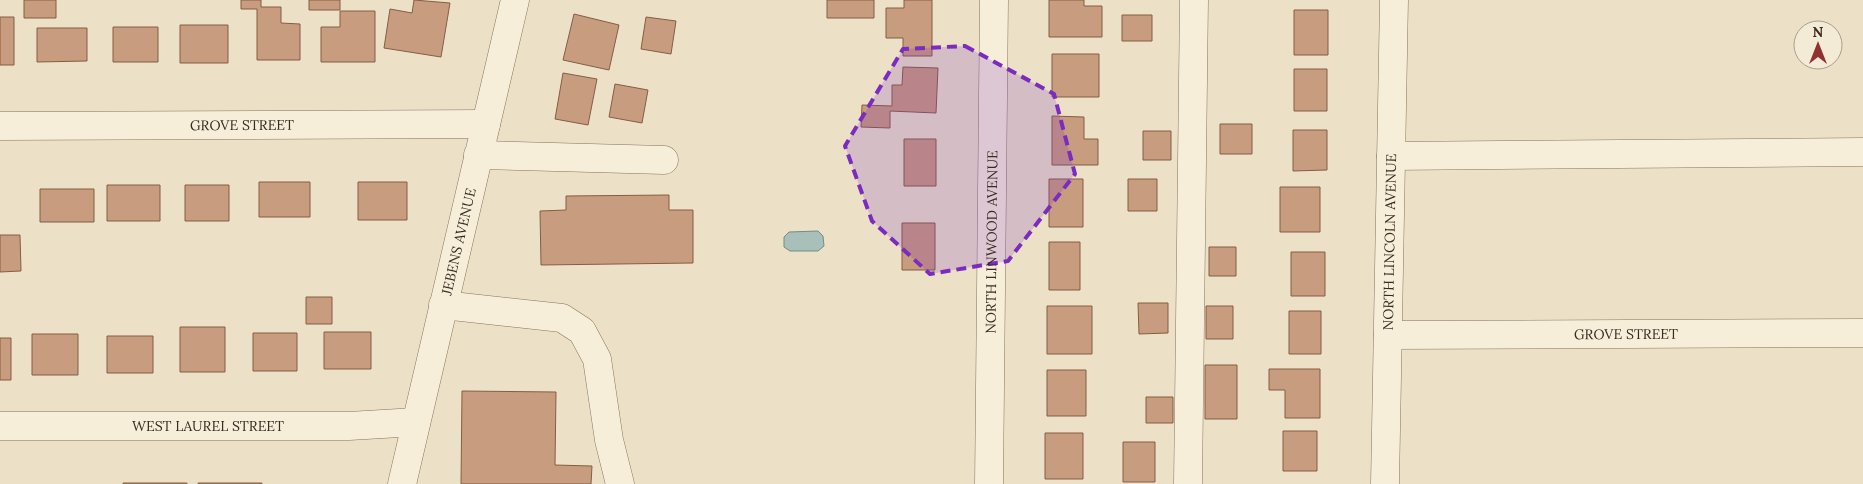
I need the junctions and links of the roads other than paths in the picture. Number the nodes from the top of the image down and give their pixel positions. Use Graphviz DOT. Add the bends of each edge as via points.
graph roads {
  1 [pos="515,0"];
  2 [pos="994,0"];
  3 [pos="1194,0"];
  4 [pos="1394,0"];
  5 [pos="486,124"];
  6 [pos="0,126"];
  7 [pos="1863,152"];
  8 [pos="478,154"];
  9 [pos="1391,156"];
  10 [pos="664,160"];
  11 [pos="443,306"];
  12 [pos="1863,333"];
  13 [pos="1388,335"];
  14 [pos="416,422"];
  15 [pos="0,426"];
  16 [pos="402,484"];
  17 [pos="620,484"];
  18 [pos="989,484"];
  19 [pos="1188,484"];
  20 [pos="1385,484"];
  1 -- 5 [label="street, JEBENS AVENUE"];
  2 -- 18 [label="street, NORTH LINWOOD AVENUE"];
  3 -- 19 [label="street"];
  4 -- 9 [label="street, NORTH LINCOLN AVENUE"];
  5 -- 6 [label="street, GROVE STREET"];
  5 -- 8 [label="street, JEBENS AVENUE"];
  7 -- 9 [label="street"];
  8 -- 10 [label="street"];
  8 -- 11 [label="street, JEBENS AVENUE"];
  9 -- 13 [label="street, NORTH LINCOLN AVENUE"];
  11 -- 14 [label="street, JEBENS AVENUE"];
  11 -- 17 [label="street" via="562,318 582,331 597,359 609,440"];
  12 -- 13 [label="street, GROVE STREET"];
  13 -- 20 [label="street, NORTH LINCOLN AVENUE"];
  14 -- 15 [label="street, WEST LAUREL STREET" via="349,426"];
  14 -- 16 [label="street, JEBENS AVENUE"];
}
